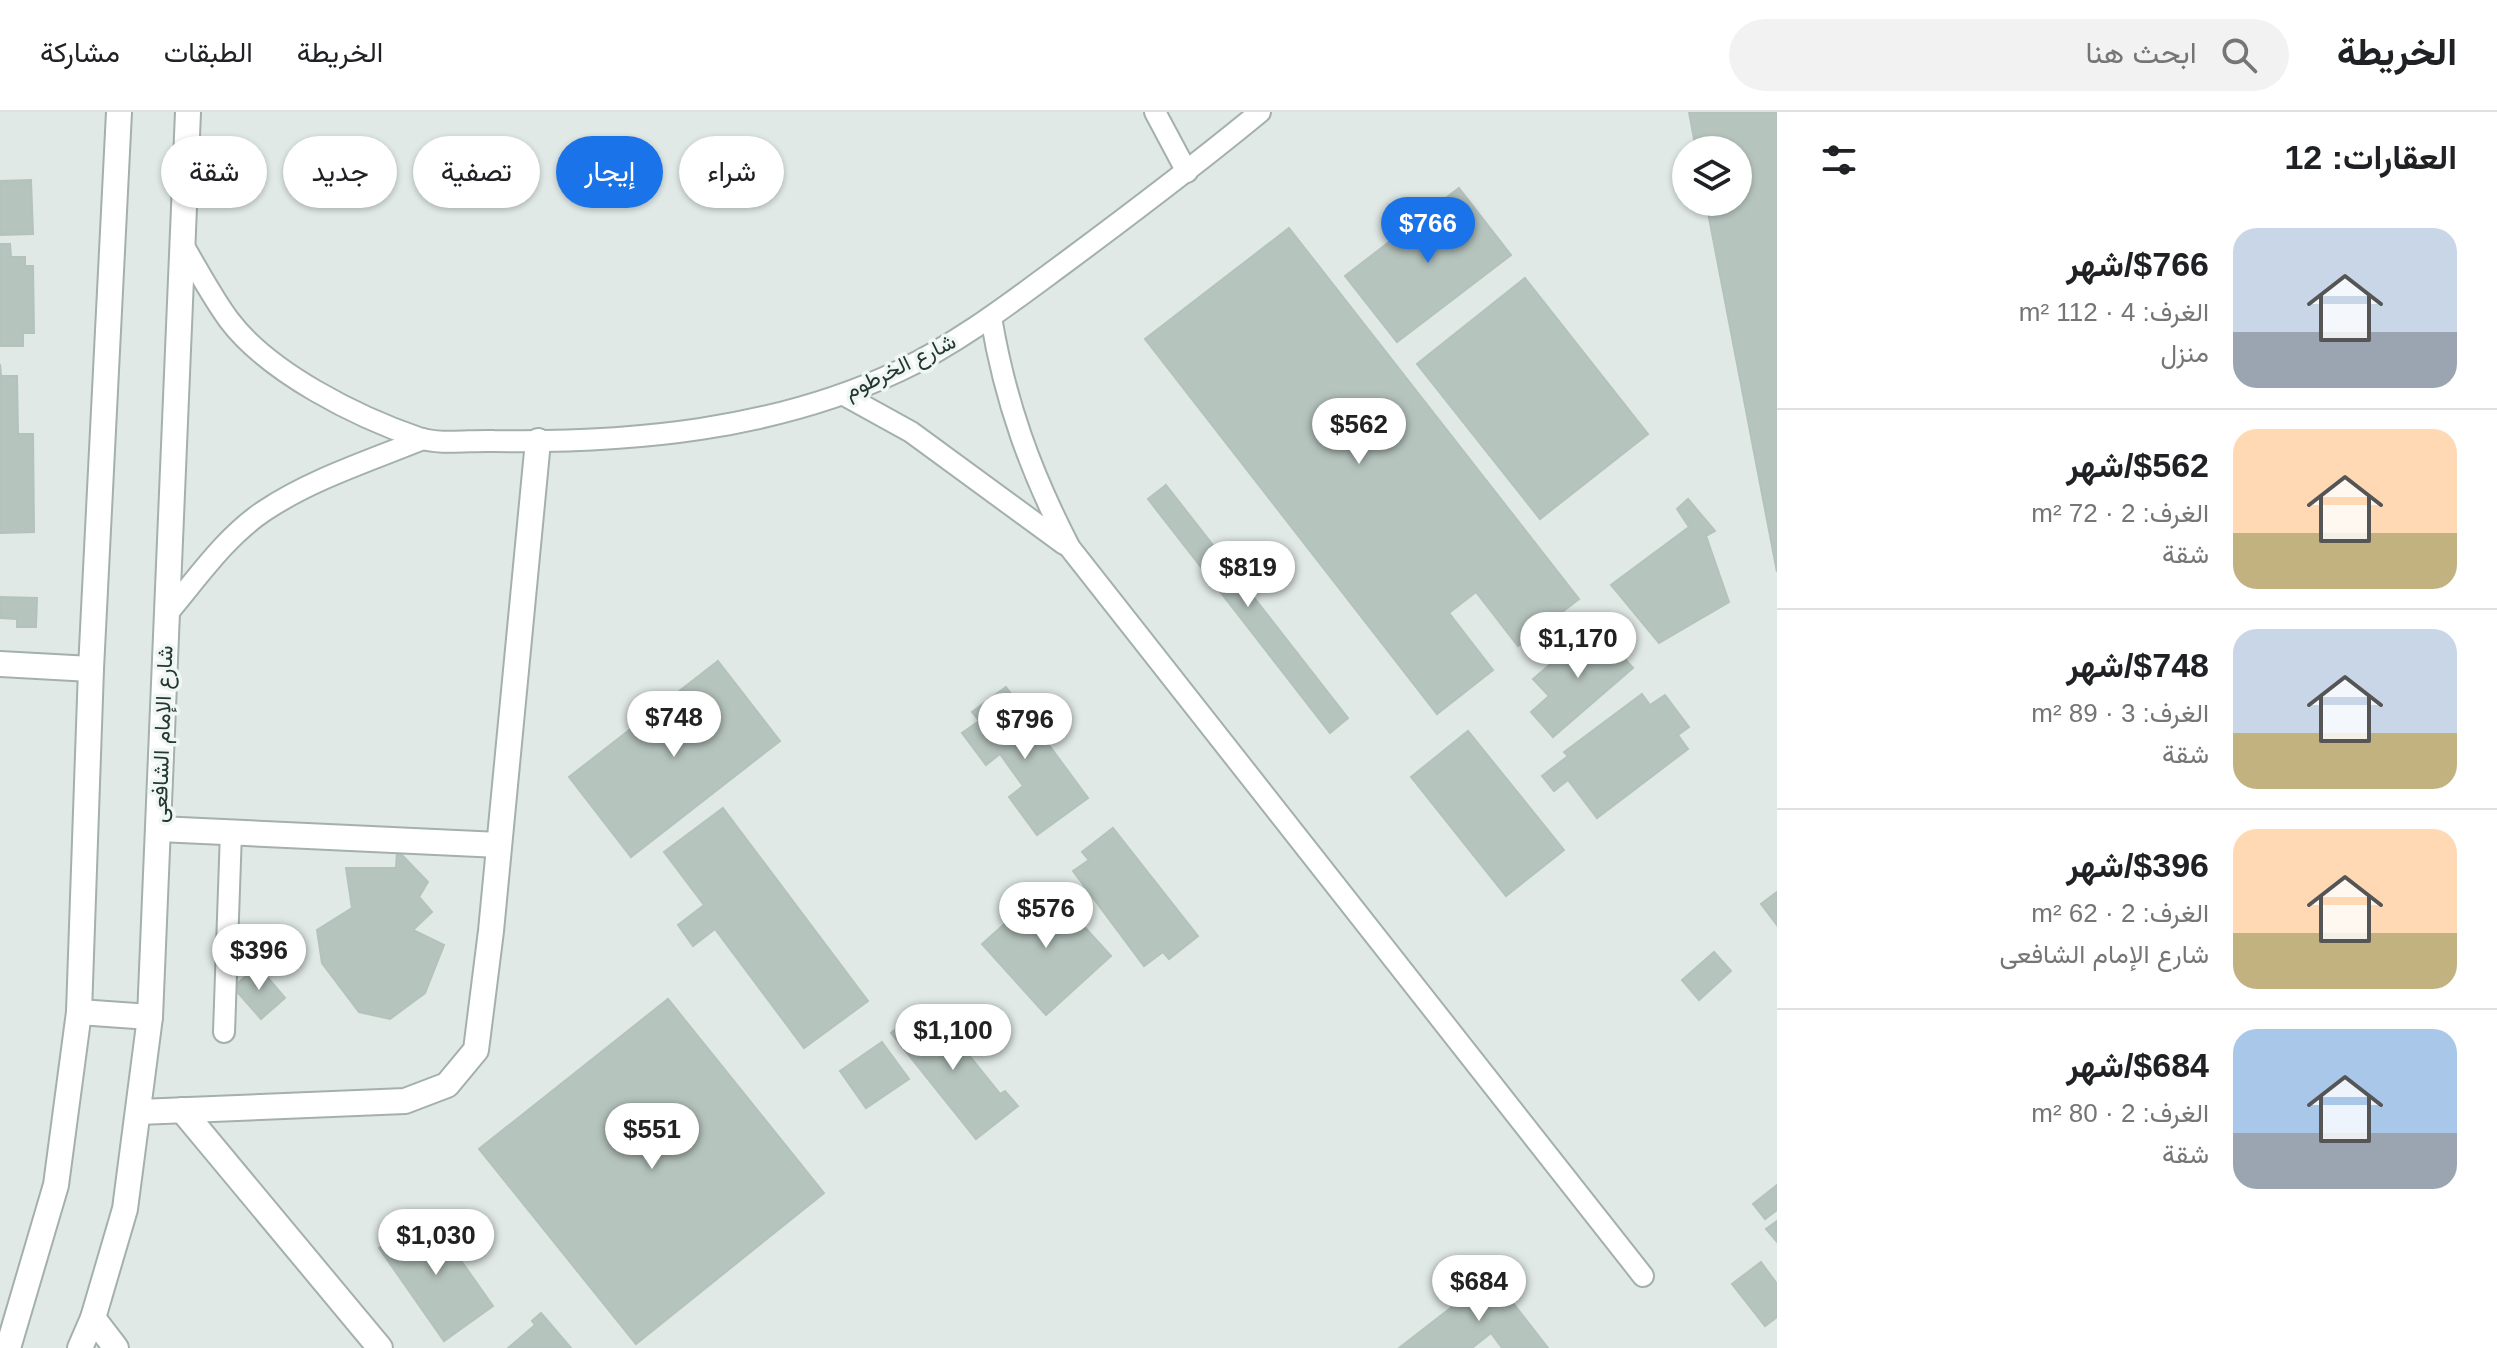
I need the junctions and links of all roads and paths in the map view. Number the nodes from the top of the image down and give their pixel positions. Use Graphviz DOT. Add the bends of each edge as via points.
graph roads {
  1 [pos="119,112"];
  2 [pos="188,112"];
  3 [pos="1155,112"];
  4 [pos="1260,112"];
  5 [pos="1187,172"];
  6 [pos="183,245"];
  7 [pos="991,317"];
  8 [pos="844,395"];
  9 [pos="423,439"];
  10 [pos="538,441"];
  11 [pos="1070,548"];
  12 [pos="166,615"];
  13 [pos="0,664"];
  14 [pos="91,669"];
  15 [pos="159,829"];
  16 [pos="231,832"];
  17 [pos="499,845"];
  18 [pos="79,1012"];
  19 [pos="150,1017"];
  20 [pos="224,1032"];
  21 [pos="182,1110"];
  22 [pos="139,1112"];
  23 [pos="1643,1276"];
  24 [pos="93,1318"];
  25 [pos="8,1348"];
  26 [pos="80,1348"];
  27 [pos="116,1348"];
  28 [pos="380,1348"];
  1 -- 14 [label="street"];
  2 -- 6 [label="street, شارع الإمام الشافعى"];
  3 -- 5 [label="lane"];
  4 -- 5 [label="lane, شارع الخرطوم"];
  5 -- 7 [label="lane, شارع الخرطوم"];
  6 -- 9 [label="lane, شارع الخرطوم" via="231,322 282,369 334,402"];
  6 -- 12 [label="street, شارع الإمام الشافعى"];
  7 -- 8 [label="lane, شارع الخرطوم" via="902,370"];
  7 -- 11 [label="lane" via="1019,440"];
  8 -- 10 [label="lane, شارع الخرطوم" via="670,435"];
  8 -- 11 [label="lane" via="911,432"];
  9 -- 10 [label="lane, شارع الخرطوم"];
  9 -- 12 [label="lane, شارع الخرطوم" via="315,482 262,512"];
  10 -- 17 [label="street"];
  11 -- 23 [label="lane"];
  12 -- 15 [label="street, شارع الإمام الشافعى"];
  13 -- 14 [label="street"];
  14 -- 18 [label="street"];
  15 -- 16 [label="street"];
  15 -- 19 [label="street, شارع الإمام الشافعى"];
  16 -- 17 [label="street"];
  16 -- 20 [label="lane"];
  17 -- 21 [label="street" via="476,1050 447,1085 405,1101"];
  18 -- 19 [label="street"];
  18 -- 25 [label="street" via="56,1185"];
  19 -- 22 [label="street, شارع الإمام الشافعى"];
  21 -- 22 [label="street"];
  21 -- 28 [label="street"];
  22 -- 24 [label="street, شارع الإمام الشافعى" via="125,1209"];
  24 -- 26 [label="street, شارع الإمام الشافعى"];
  24 -- 27 [label="street"];
}
